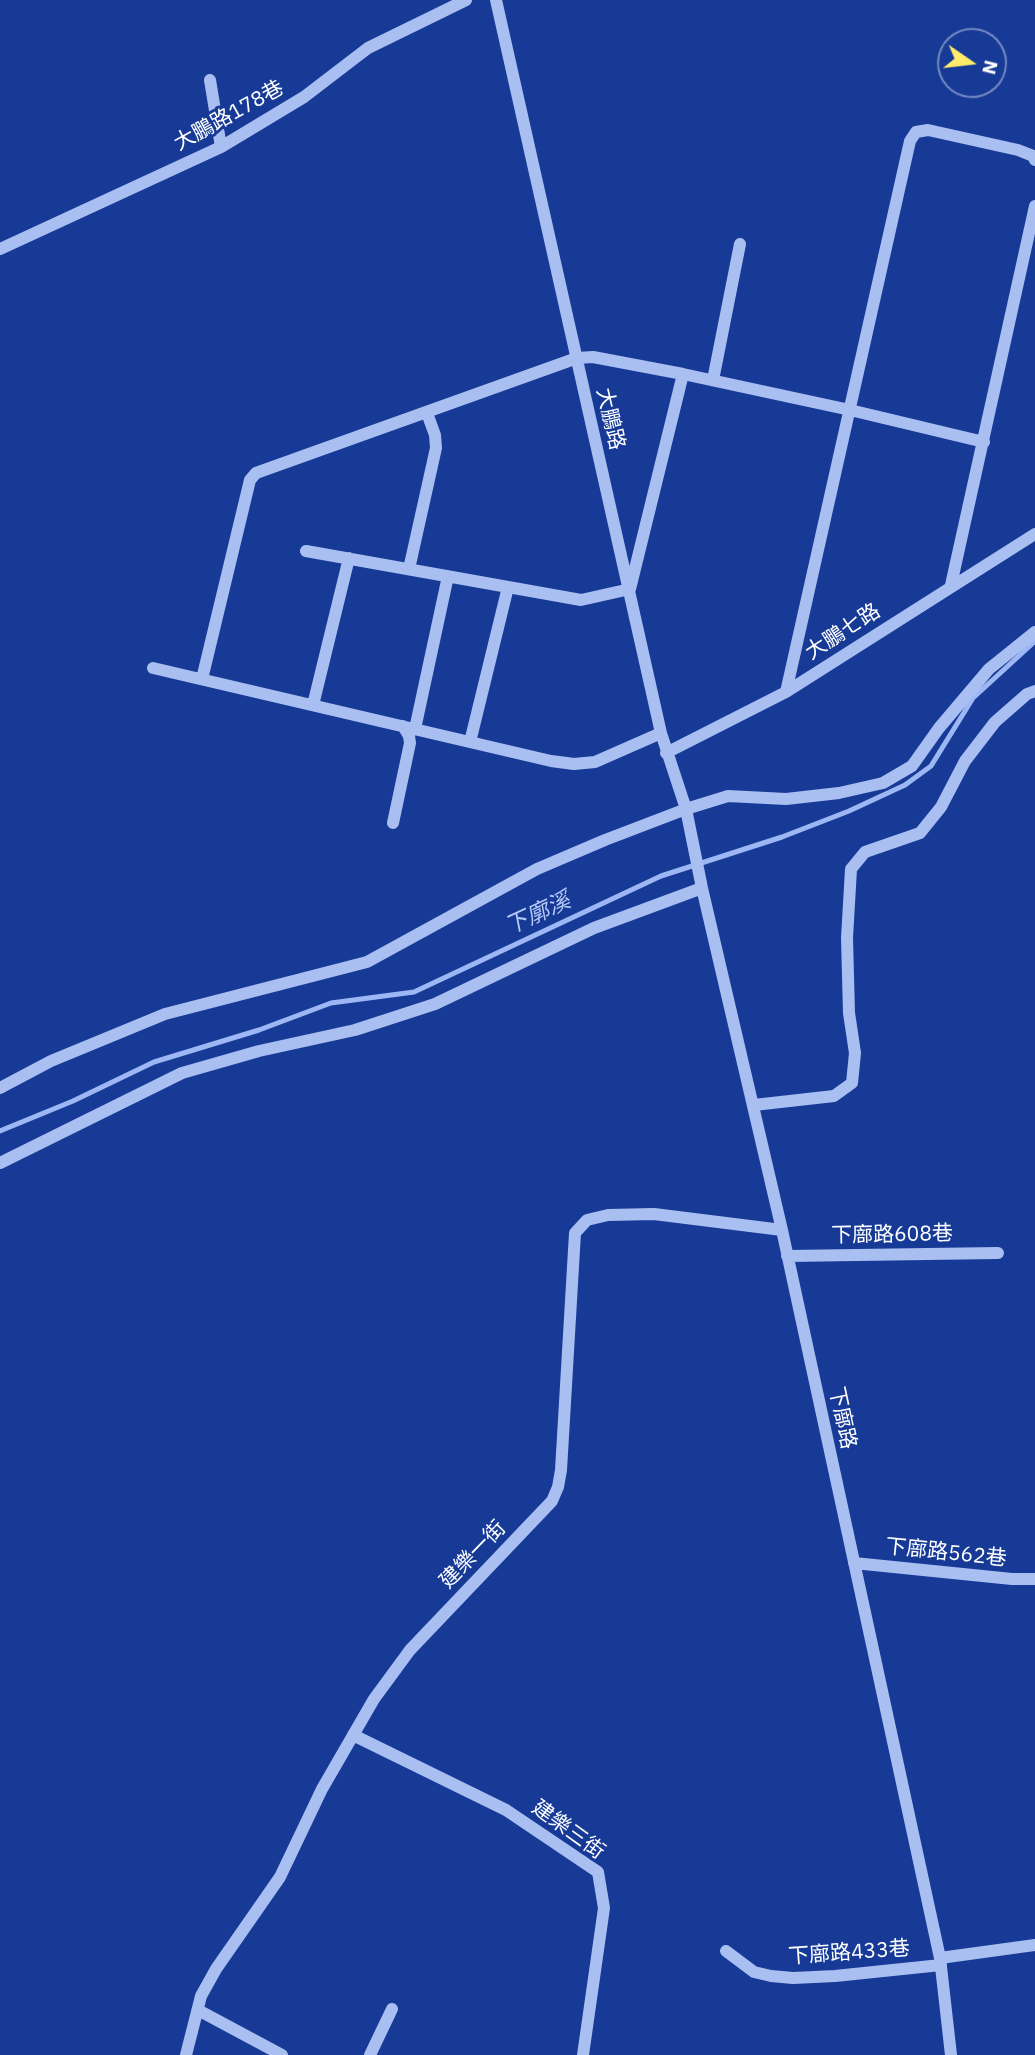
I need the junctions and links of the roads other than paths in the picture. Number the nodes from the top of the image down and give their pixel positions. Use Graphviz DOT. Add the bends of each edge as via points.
graph roads {
  1 [pos="466,0"];
  2 [pos="496,0"];
  3 [pos="210,80"];
  4 [pos="221,147"];
  5 [pos="1035,160"];
  6 [pos="1035,206"];
  7 [pos="740,244"];
  8 [pos="0,249"];
  9 [pos="576,358"];
  10 [pos="683,374"];
  11 [pos="713,380"];
  12 [pos="850,410"];
  13 [pos="427,413"];
  14 [pos="984,442"];
  15 [pos="1035,534"];
  16 [pos="306,551"];
  17 [pos="349,558"];
  18 [pos="410,569"];
  19 [pos="448,576"];
  20 [pos="951,585"];
  21 [pos="508,587"];
  22 [pos="630,589"];
  23 [pos="1035,632"];
  24 [pos="153,668"];
  25 [pos="202,679"];
  26 [pos="1035,691"];
  27 [pos="786,692"];
  28 [pos="313,705"];
  29 [pos="409,728"];
  30 [pos="661,733"];
  31 [pos="470,742"];
  32 [pos="666,753"];
  33 [pos="686,809"];
  34 [pos="393,823"];
  35 [pos="702,888"];
  36 [pos="0,1088"];
  37 [pos="754,1105"];
  38 [pos="0,1163"];
  39 [pos="782,1230"];
  40 [pos="998,1253"];
  41 [pos="787,1256"];
  42 [pos="854,1563"];
  43 [pos="1035,1579"];
  44 [pos="353,1735"];
  45 [pos="1035,1945"];
  46 [pos="726,1951"];
  47 [pos="940,1962"];
  48 [pos="392,2008"];
  49 [pos="198,2010"];
  50 [pos="186,2055"];
  51 [pos="282,2055"];
  52 [pos="370,2055"];
  53 [pos="583,2055"];
  54 [pos="951,2055"];
  1 -- 4 [label="street, 大鵬路178巷" via="368,48 304,97"];
  2 -- 9 [label="street, 大鵬路"];
  3 -- 4 [label="street"];
  4 -- 8 [label="street, 大鵬路178巷"];
  5 -- 12 [label="street" via="1018,150 928,130 916,132 910,141"];
  6 -- 14 [label="street"];
  7 -- 11 [label="street"];
  9 -- 10 [label="street" via="593,357"];
  9 -- 13 [label="street"];
  9 -- 22 [label="street, 大鵬路"];
  10 -- 11 [label="street"];
  10 -- 22 [label="street"];
  11 -- 12 [label="street"];
  12 -- 14 [label="street"];
  12 -- 27 [label="street"];
  13 -- 18 [label="street" via="436,448"];
  13 -- 25 [label="street" via="256,473 250,480"];
  14 -- 20 [label="street"];
  15 -- 20 [label="street, 大鵬七路"];
  16 -- 17 [label="street"];
  17 -- 18 [label="street"];
  17 -- 28 [label="street"];
  18 -- 19 [label="street"];
  19 -- 21 [label="street"];
  19 -- 29 [label="street"];
  20 -- 27 [label="street, 大鵬七路"];
  21 -- 22 [label="street" via="581,600"];
  21 -- 31 [label="street"];
  22 -- 30 [label="street, 大鵬路"];
  23 -- 33 [label="street" via="989,669 912,766 883,783 786,799 728,796"];
  24 -- 25 [label="street"];
  25 -- 28 [label="street"];
  26 -- 37 [label="street" via="995,722 920,834 865,852 851,869 846,938 855,1053 852,1083 834,1096"];
  27 -- 32 [label="street, 大鵬七路"];
  28 -- 29 [label="street"];
  29 -- 31 [label="street"];
  29 -- 34 [label="street" via="410,744"];
  30 -- 31 [label="street" via="595,762 574,764"];
  30 -- 32 [label="street, 大鵬路"];
  32 -- 33 [label="street, 大鵬路"];
  33 -- 35 [label="street, 大鵬路"];
  33 -- 36 [label="street" via="537,869 367,962 165,1014 51,1060"];
  35 -- 37 [label="street, 下廍路"];
  35 -- 38 [label="street" via="594,928 435,1004 355,1030 182,1073"];
  37 -- 39 [label="street, 下廍路"];
  39 -- 41 [label="street, 下廍路"];
  39 -- 44 [label="street, 建樂一街" via="654,1214 587,1220 575,1233 561,1470 552,1502 410,1650"];
  40 -- 41 [label="street, 下廍路608巷"];
  41 -- 42 [label="street, 下廍路"];
  42 -- 43 [label="street, 下廍路562巷"];
  42 -- 47 [label="street, 下廍路"];
  44 -- 49 [label="street, 建樂一街" via="280,1877 216,1969"];
  44 -- 53 [label="street, 建樂三街" via="506,1810 598,1872 604,1908"];
  45 -- 47 [label="street"];
  46 -- 47 [label="street, 下廍路433巷" via="754,1972 793,1978"];
  47 -- 54 [label="street, 下廍路"];
  48 -- 52 [label="street"];
  49 -- 50 [label="street, 建樂一街"];
  49 -- 51 [label="street"];
}
